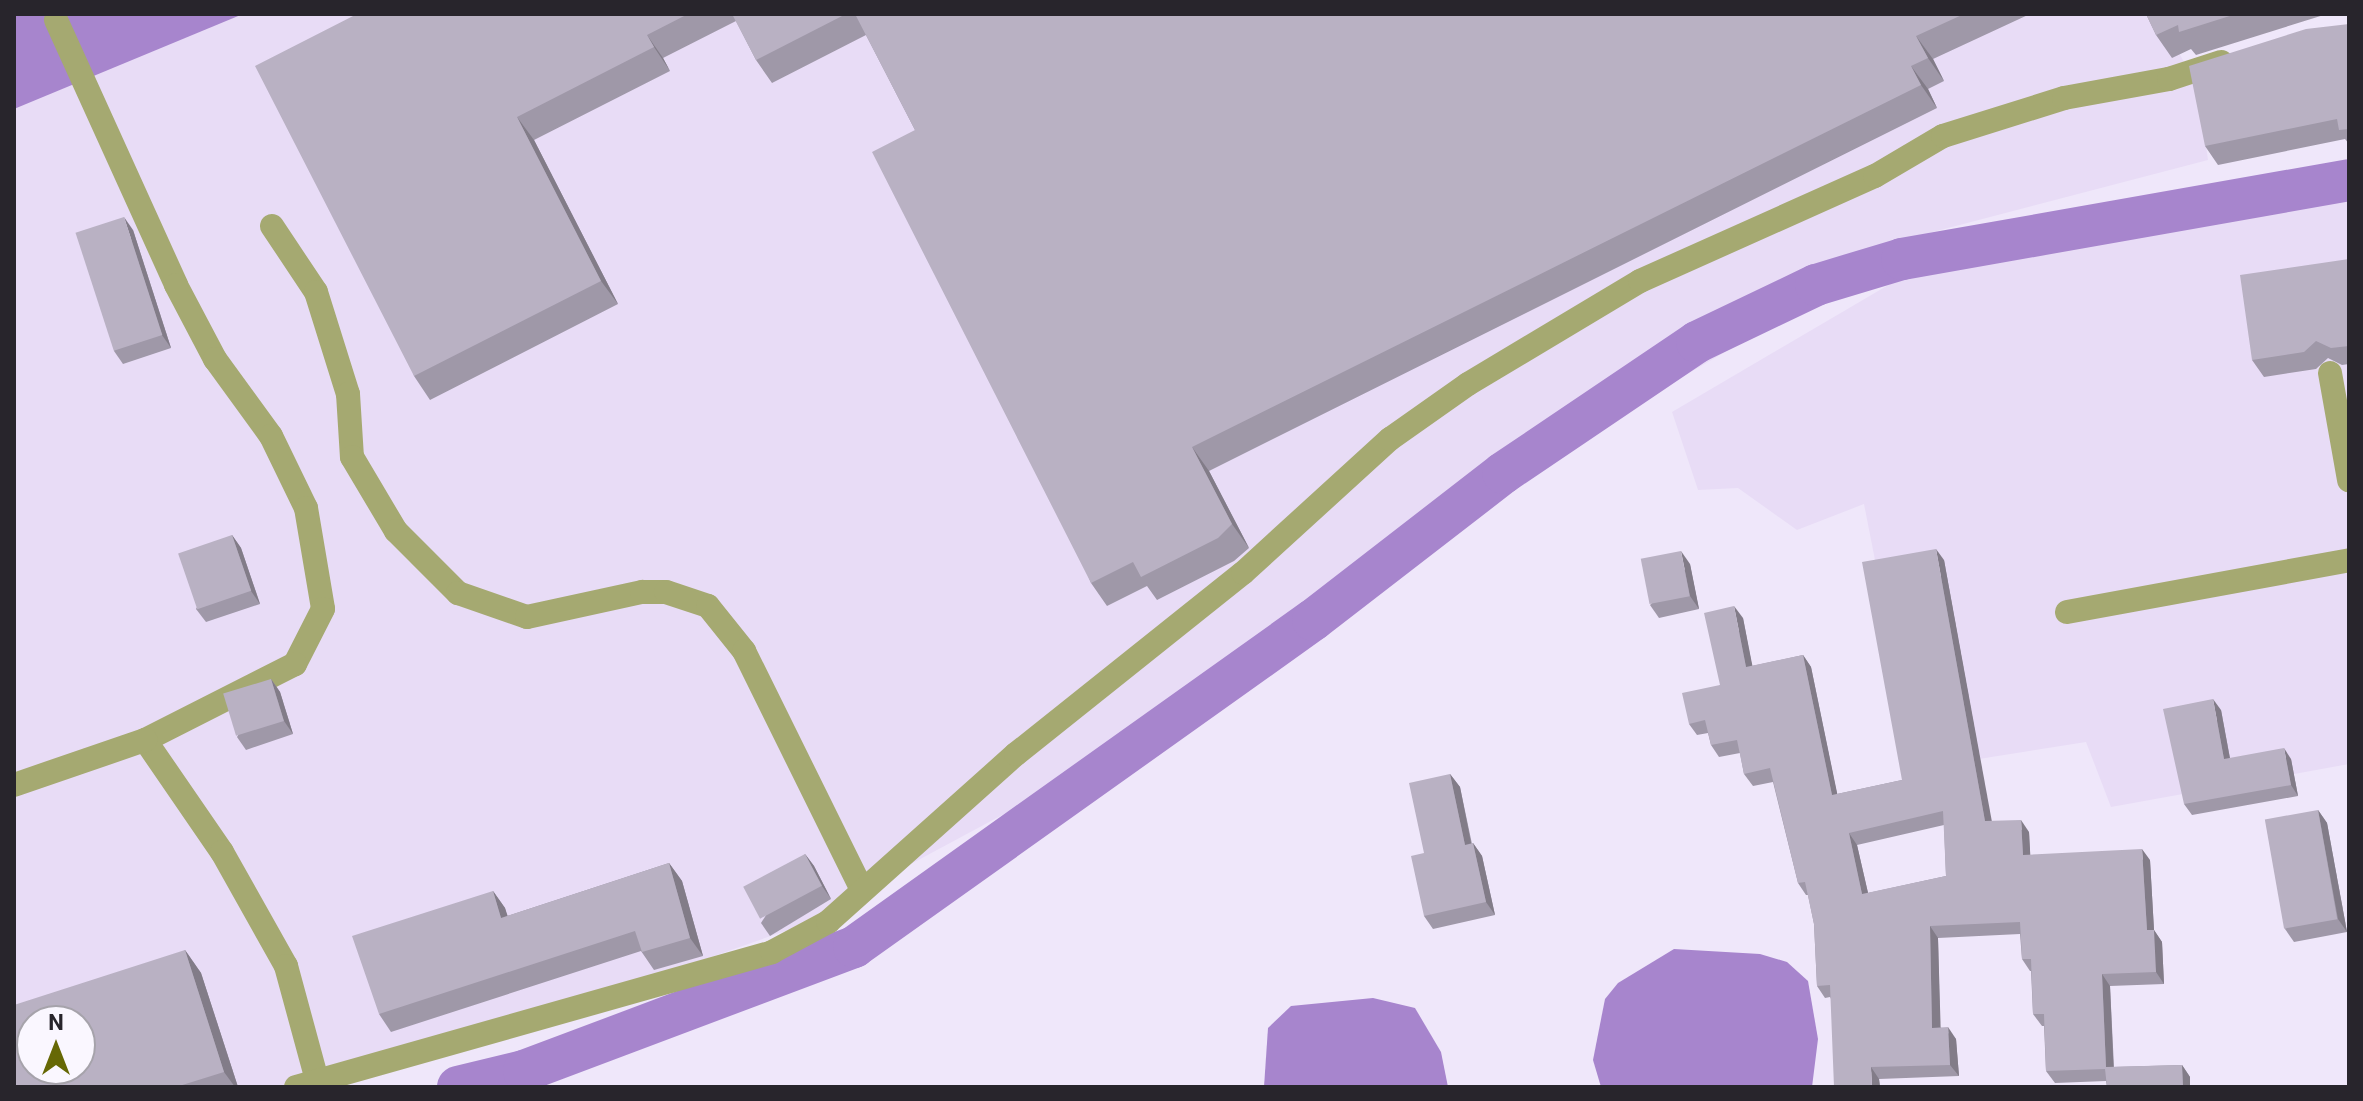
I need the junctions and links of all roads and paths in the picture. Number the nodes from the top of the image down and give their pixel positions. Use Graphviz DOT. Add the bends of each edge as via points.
graph roads {
  1 [pos="56,20"];
  2 [pos="2242,55"];
  3 [pos="272,226"];
  4 [pos="2330,373"];
  5 [pos="2349,480"];
  6 [pos="2349,560"];
  7 [pos="2067,612"];
  8 [pos="145,740"];
  9 [pos="14,785"];
  10 [pos="862,890"];
  11 [pos="306,1084"];
  1 -- 8 [label="street" via="176,285 215,359 271,436 306,508 323,609 295,664"];
  2 -- 10 [label="street" via="2169,79 2064,98 1943,136 1875,176 1640,281 1508,360 1390,439 1243,573 1016,754"];
  3 -- 10 [label="street" via="316,292 348,394 352,457 396,531 458,593 527,617 642,592 666,592 708,606 744,651"];
  4 -- 5 [label="street"];
  6 -- 7 [label="street"];
  8 -- 9 [label="street"];
  8 -- 11 [label="street" via="222,852 286,966"];
  10 -- 11 [label="street" via="828,922 772,952"];
}
